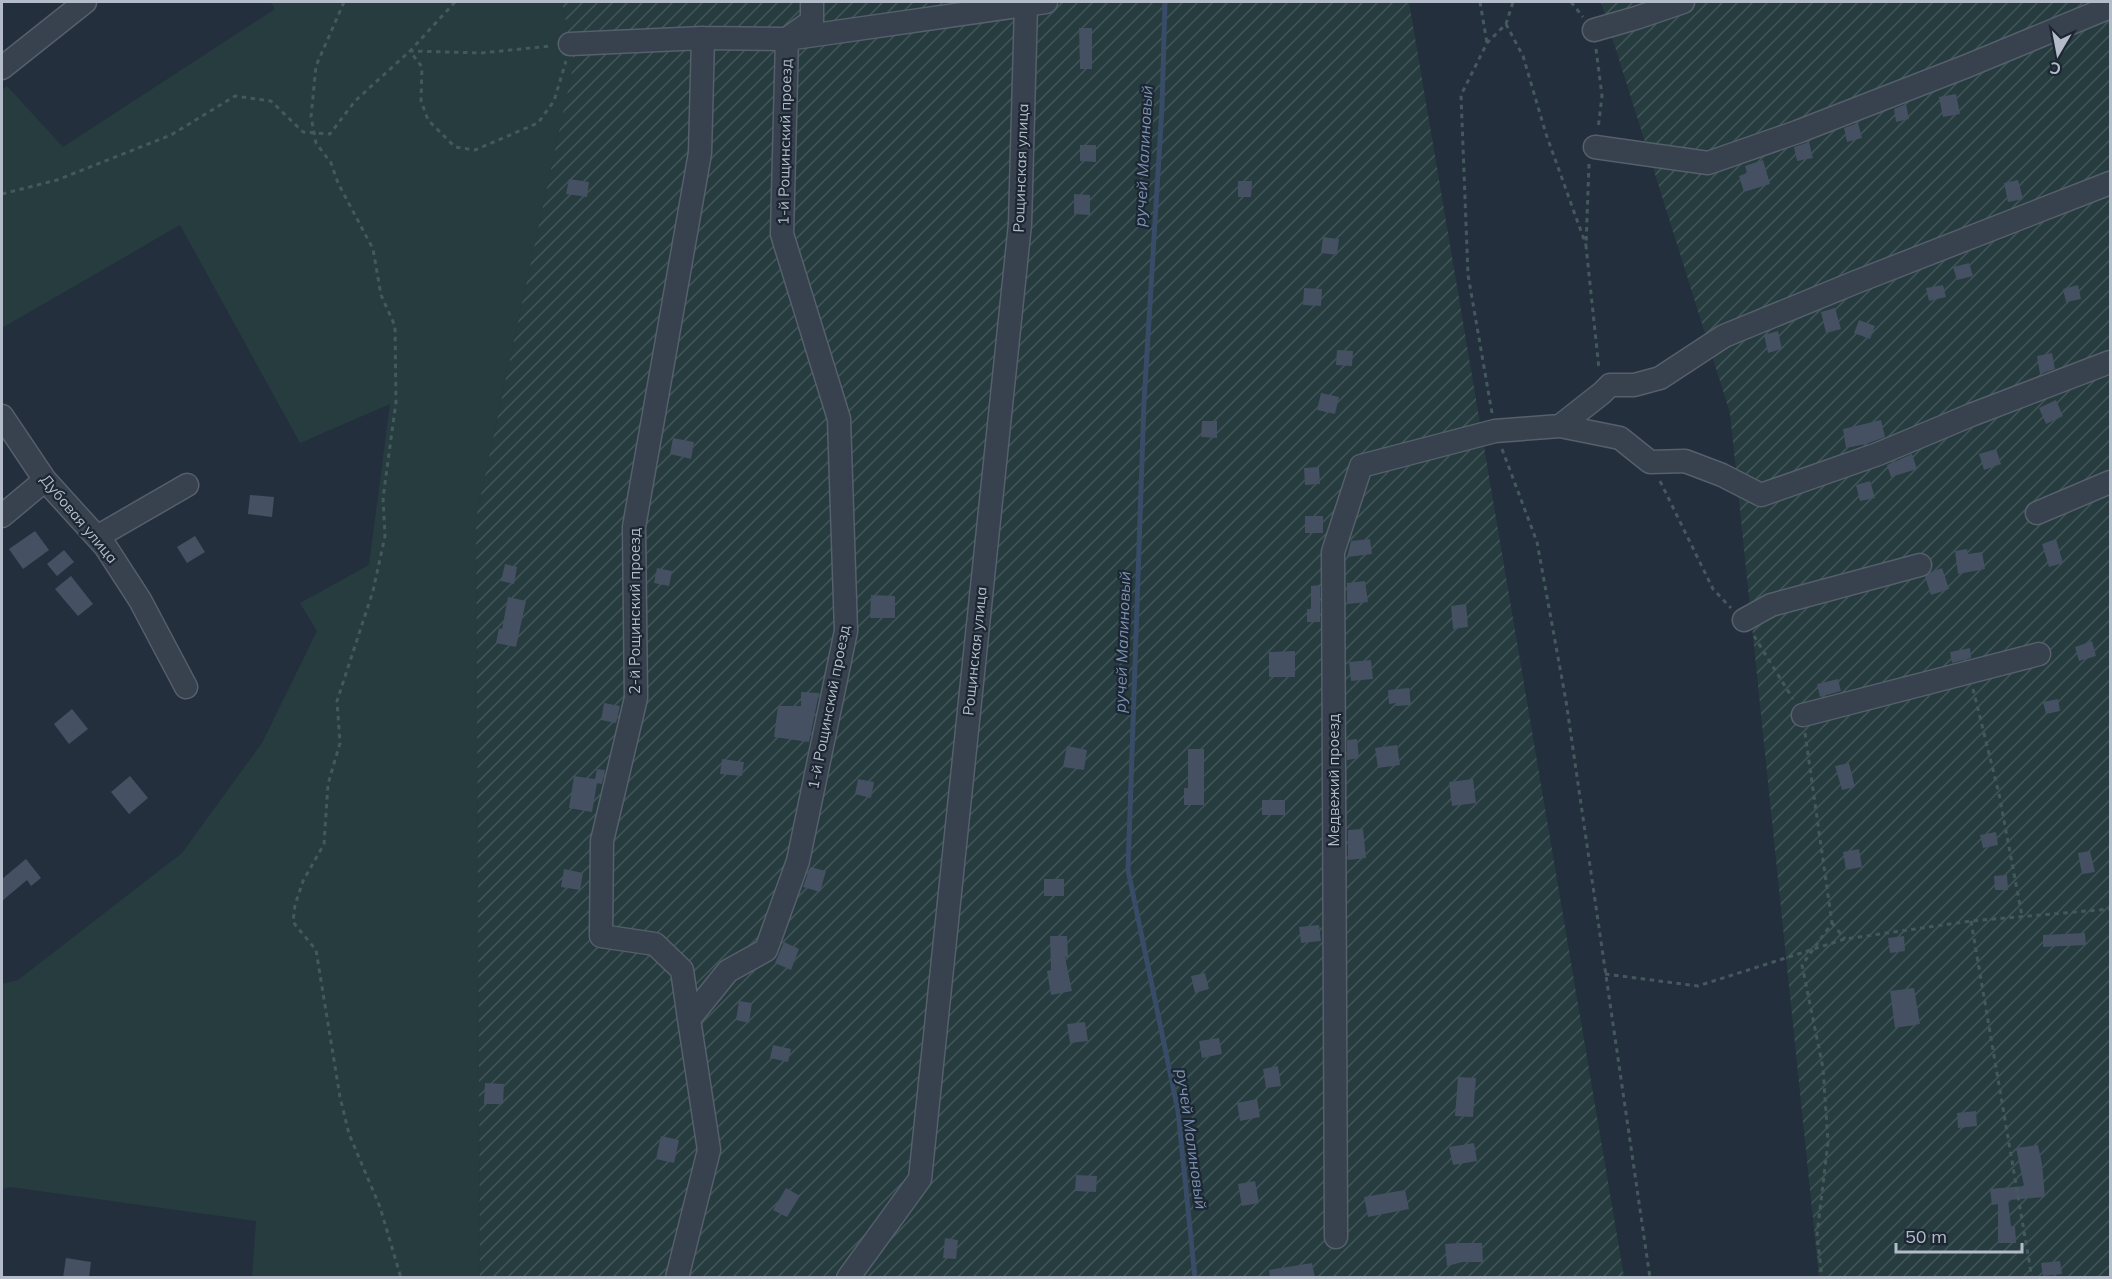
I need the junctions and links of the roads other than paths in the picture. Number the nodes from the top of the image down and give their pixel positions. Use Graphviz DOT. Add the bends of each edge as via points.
graph roads {
  1 [pos="85,2"];
  2 [pos="812,2"];
  3 [pos="1683,2"];
  4 [pos="1032,3"];
  5 [pos="2110,7"];
  6 [pos="1594,30"];
  7 [pos="704,38"];
  8 [pos="787,39"];
  9 [pos="570,44"];
  10 [pos="2,68"];
  11 [pos="1595,147"];
  12 [pos="2110,183"];
  13 [pos="2110,362"];
  14 [pos="2,416"];
  15 [pos="1560,426"];
  16 [pos="45,480"];
  17 [pos="2110,482"];
  18 [pos="187,485"];
  19 [pos="2037,513"];
  20 [pos="2,516"];
  21 [pos="97,537"];
  22 [pos="1920,565"];
  23 [pos="1744,620"];
  24 [pos="2039,654"];
  25 [pos="186,687"];
  26 [pos="1803,715"];
  27 [pos="689,1019"];
  28 [pos="1336,1237"];
  29 [pos="677,1278"];
  30 [pos="848,1278"];
  1 -- 10 [label="street"];
  2 -- 8 [label="street, 1-й Рощинский проезд" via="812,21"];
  3 -- 6 [label="street"];
  4 -- 8 [label="street"];
  4 -- 30 [label="street, Рощинская улица" via="1020,224 920,1179"];
  5 -- 11 [label="street" via="1797,132 1708,163"];
  7 -- 8 [label="street"];
  7 -- 9 [label="street"];
  7 -- 27 [label="street, 2-й Рощинский проезд" via="700,153 634,527 636,698 602,841 601,936 655,944 682,970"];
  8 -- 27 [label="street, 1-й Рощинский проезд" via="782,234 839,418 846,631 798,861 766,950 728,971"];
  12 -- 15 [label="street" via="1724,336 1660,378 1634,385 1610,385"];
  13 -- 15 [label="street" via="1878,454 1761,495 1685,461 1650,462 1620,438"];
  14 -- 16 [label="street, Дубовая улица"];
  15 -- 28 [label="street, Медвежий проезд" via="1495,431 1361,466 1333,552"];
  16 -- 20 [label="street"];
  16 -- 21 [label="street, Дубовая улица"];
  17 -- 19 [label="street"];
  18 -- 21 [label="street"];
  21 -- 25 [label="street, Дубовая улица" via="140,600"];
  22 -- 23 [label="street" via="1771,605"];
  24 -- 26 [label="street"];
  27 -- 29 [label="street" via="709,1150"];
}
